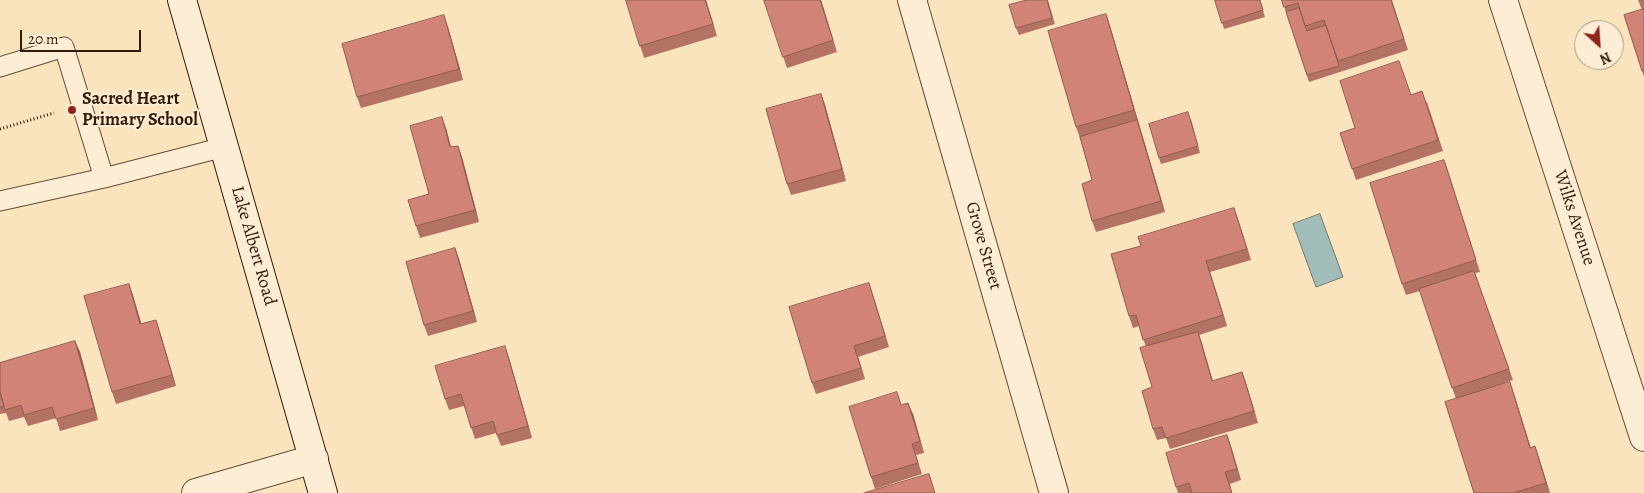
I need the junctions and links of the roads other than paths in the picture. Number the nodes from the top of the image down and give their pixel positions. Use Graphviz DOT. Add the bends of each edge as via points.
graph roads {
  1 [pos="182,0"];
  2 [pos="912,0"];
  3 [pos="1503,0"];
  4 [pos="0,67"];
  5 [pos="224,147"];
  6 [pos="104,178"];
  7 [pos="0,200"];
  8 [pos="1644,437"];
  9 [pos="314,459"];
  10 [pos="196,493"];
  11 [pos="323,493"];
  12 [pos="1054,493"];
  1 -- 5 [label="street, Lake Albert Road"];
  2 -- 12 [label="street, Grove Street"];
  3 -- 8 [label="street, Wilks Avenue"];
  4 -- 6 [label="lane" via="64,47"];
  5 -- 6 [label="lane"];
  5 -- 9 [label="street, Lake Albert Road"];
  6 -- 7 [label="lane"];
  9 -- 10 [label="street"];
  9 -- 11 [label="street, Lake Albert Road"];
}
